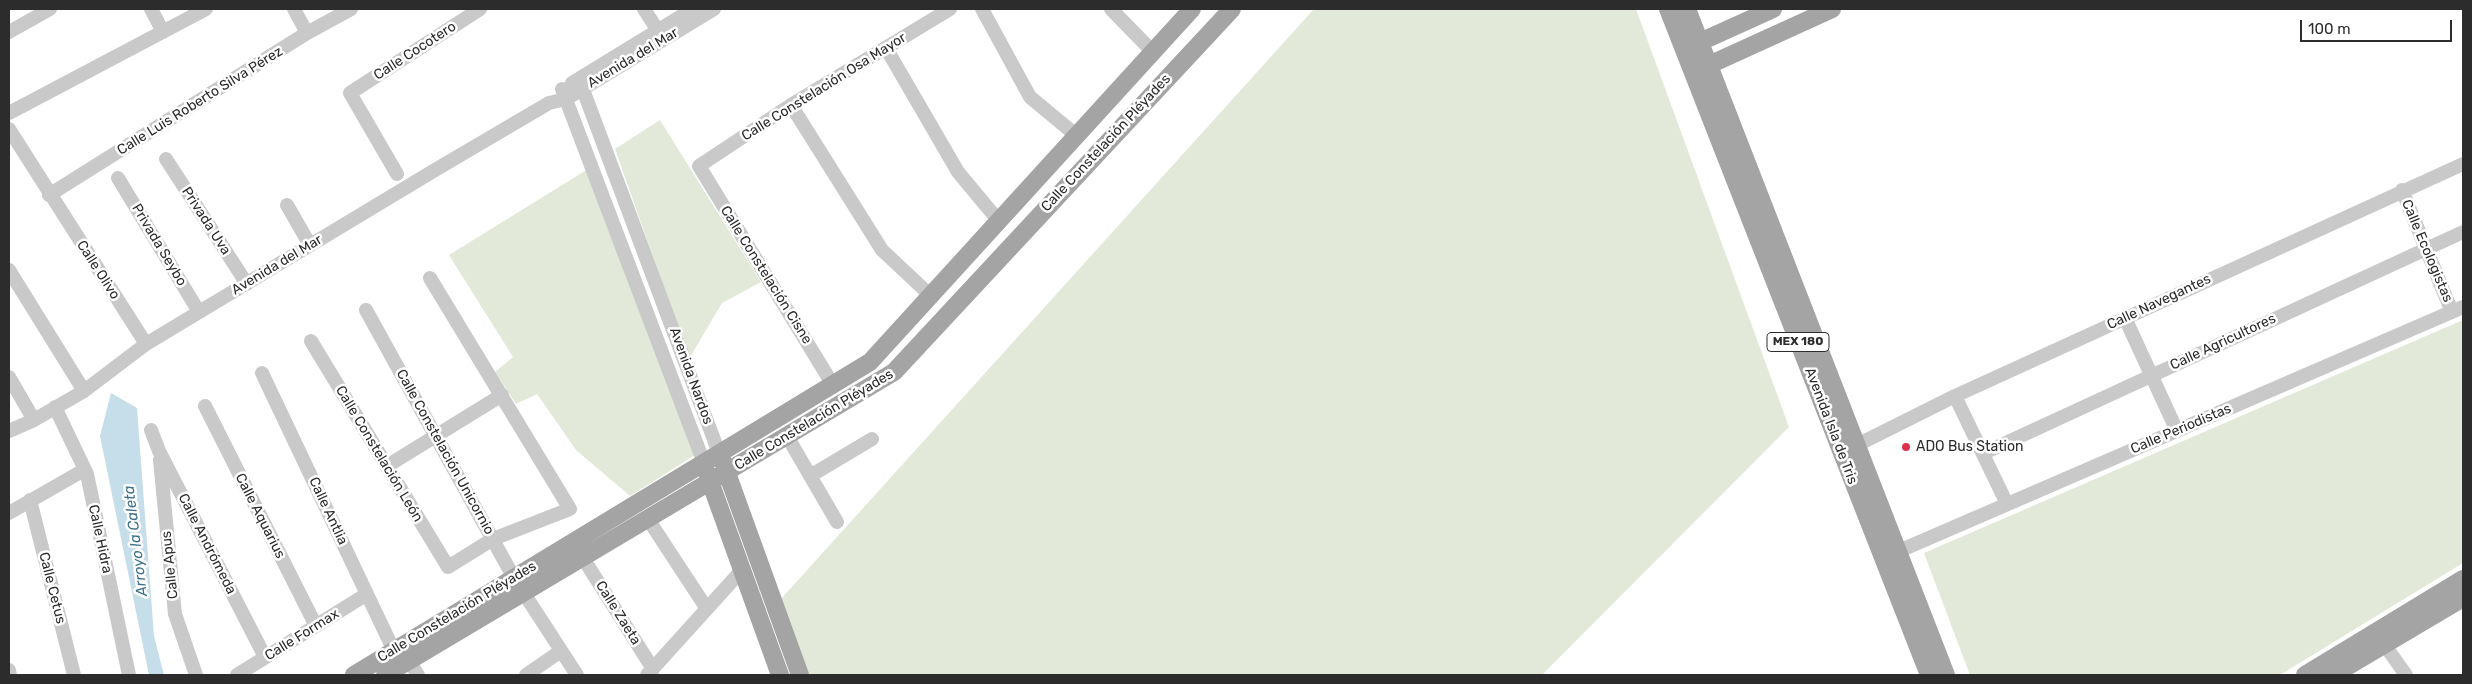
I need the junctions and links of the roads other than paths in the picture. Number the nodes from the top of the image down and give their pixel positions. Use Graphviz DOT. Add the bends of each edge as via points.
graph roads {
  1 [pos="50,9"];
  2 [pos="151,9"];
  3 [pos="206,9"];
  4 [pos="294,9"];
  5 [pos="351,9"];
  6 [pos="480,9"];
  7 [pos="644,9"];
  8 [pos="693,9"];
  9 [pos="714,9"];
  10 [pos="950,9"];
  11 [pos="982,9"];
  12 [pos="1111,9"];
  13 [pos="1192,9"];
  14 [pos="1232,9"];
  15 [pos="1668,9"];
  16 [pos="1687,9"];
  17 [pos="1773,9"];
  18 [pos="1832,9"];
  19 [pos="9,32"];
  20 [pos="163,32"];
  21 [pos="307,33"];
  22 [pos="661,35"];
  23 [pos="1700,42"];
  24 [pos="886,48"];
  25 [pos="1152,51"];
  26 [pos="1709,65"];
  27 [pos="581,83"];
  28 [pos="564,94"];
  29 [pos="791,105"];
  30 [pos="9,113"];
  31 [pos="9,129"];
  32 [pos="1077,136"];
  33 [pos="166,159"];
  34 [pos="2463,164"];
  35 [pos="699,166"];
  36 [pos="397,174"];
  37 [pos="118,178"];
  38 [pos="2402,190"];
  39 [pos="49,196"];
  40 [pos="287,205"];
  41 [pos="998,220"];
  42 [pos="2463,232"];
  43 [pos="310,245"];
  44 [pos="2427,249"];
  45 [pos="9,270"];
  46 [pos="430,278"];
  47 [pos="247,284"];
  48 [pos="931,296"];
  49 [pos="2458,309"];
  50 [pos="366,310"];
  51 [pos="199,312"];
  52 [pos="2125,318"];
  53 [pos="311,340"];
  54 [pos="146,344"];
  55 [pos="870,362"];
  56 [pos="262,372"];
  57 [pos="2151,376"];
  58 [pos="9,377"];
  59 [pos="882,380"];
  60 [pos="833,385"];
  61 [pos="84,391"];
  62 [pos="502,395"];
  63 [pos="1955,396"];
  64 [pos="205,406"];
  65 [pos="56,408"];
  66 [pos="34,420"];
  67 [pos="9,430"];
  68 [pos="151,430"];
  69 [pos="2177,431"];
  70 [pos="437,436"];
  71 [pos="787,436"];
  72 [pos="872,438"];
  73 [pos="1857,445"];
  74 [pos="159,451"];
  75 [pos="1984,453"];
  76 [pos="720,454"];
  77 [pos="704,463"];
  78 [pos="387,466"];
  79 [pos="84,470"];
  80 [pos="727,472"];
  81 [pos="810,476"];
  82 [pos="710,482"];
  83 [pos="30,500"];
  84 [pos="2007,504"];
  85 [pos="9,513"];
  86 [pos="648,519"];
  87 [pos="837,522"];
  88 [pos="493,540"];
  89 [pos="1899,551"];
  90 [pos="583,558"];
  91 [pos="742,570"];
  92 [pos="514,578"];
  93 [pos="2463,578"];
  94 [pos="524,593"];
  95 [pos="367,594"];
  96 [pos="2463,598"];
  97 [pos="707,609"];
  98 [pos="316,626"];
  99 [pos="2380,638"];
  100 [pos="394,651"];
  101 [pos="561,651"];
  102 [pos="264,657"];
  103 [pos="414,668"];
  104 [pos="9,670"];
  105 [pos="650,672"];
  106 [pos="10,675"];
  107 [pos="74,675"];
  108 [pos="129,675"];
  109 [pos="196,675"];
  110 [pos="237,675"];
  111 [pos="354,675"];
  112 [pos="385,675"];
  113 [pos="526,675"];
  114 [pos="576,675"];
  115 [pos="780,675"];
  116 [pos="800,675"];
  117 [pos="1928,675"];
  118 [pos="1946,675"];
  119 [pos="2305,675"];
  120 [pos="2333,675"];
  121 [pos="2406,675"];
  1 -- 19 [label="street"];
  2 -- 20 [label="street"];
  3 -- 20 [label="street"];
  4 -- 21 [label="street"];
  5 -- 21 [label="street, Calle Luis Roberto Silva Pérez"];
  6 -- 36 [label="street, Calle Cocotero" via="350,93"];
  7 -- 22 [label="street"];
  8 -- 22 [label="street, Avenida del Mar"];
  9 -- 22 [label="street, Avenida del Mar"];
  10 -- 24 [label="street, Calle Constelación Osa Mayor"];
  11 -- 32 [label="street" via="1030,97"];
  12 -- 25 [label="street"];
  13 -- 25 [label="main road, Calle Constelación Pléyades"];
  14 -- 59 [label="main road, Calle Constelación Pléyades" via="894,372"];
  15 -- 117 [label="main road, Avenida Isla de Tris / MEX 180"];
  16 -- 23 [label="main road, Avenida Isla de Tris / MEX 180"];
  17 -- 23 [label="main road"];
  18 -- 26 [label="main road"];
  20 -- 30 [label="street"];
  21 -- 39 [label="street, Calle Luis Roberto Silva Pérez"];
  22 -- 27 [label="street, Avenida del Mar"];
  23 -- 26 [label="main road, Avenida Isla de Tris / MEX 180"];
  24 -- 29 [label="street, Calle Constelación Osa Mayor"];
  24 -- 41 [label="street" via="958,172"];
  25 -- 32 [label="main road, Calle Constelación Pléyades"];
  26 -- 73 [label="main road, Avenida Isla de Tris / MEX 180"];
  27 -- 28 [label="street, Avenida del Mar"];
  27 -- 76 [label="street, Avenida Nardos"];
  28 -- 43 [label="street, Avenida del Mar"];
  28 -- 77 [label="street, Avenida Nardos"];
  29 -- 35 [label="street, Calle Constelación Osa Mayor"];
  29 -- 48 [label="street" via="882,250"];
  31 -- 39 [label="street, Calle Olivo"];
  32 -- 41 [label="main road, Calle Constelación Pléyades"];
  33 -- 47 [label="street, Privada Uva"];
  34 -- 38 [label="street, Calle Navegantes"];
  35 -- 60 [label="street, Calle Constelación Cisne"];
  37 -- 51 [label="street, Privada Seybo"];
  38 -- 44 [label="street, Calle Ecologistas"];
  38 -- 52 [label="street, Calle Navegantes"];
  39 -- 54 [label="street, Calle Olivo"];
  40 -- 43 [label="street"];
  41 -- 48 [label="main road, Calle Constelación Pléyades"];
  42 -- 44 [label="street, Calle Agricultores"];
  43 -- 47 [label="street, Avenida del Mar"];
  44 -- 49 [label="street, Calle Ecologistas"];
  44 -- 57 [label="street, Calle Agricultores"];
  45 -- 61 [label="street"];
  46 -- 62 [label="street"];
  47 -- 51 [label="street, Avenida del Mar"];
  48 -- 55 [label="main road, Calle Constelación Pléyades"];
  49 -- 69 [label="street, Calle Periodistas"];
  50 -- 70 [label="street, Calle Constelación Unicornio"];
  51 -- 54 [label="street, Avenida del Mar"];
  52 -- 57 [label="street"];
  52 -- 63 [label="street, Calle Navegantes"];
  53 -- 78 [label="street, Calle Constelación León"];
  54 -- 61 [label="street, Avenida del Mar"];
  55 -- 59 [label="street"];
  55 -- 60 [label="main road, Calle Constelación Pléyades"];
  56 -- 95 [label="street, Calle Antlia"];
  57 -- 69 [label="street"];
  57 -- 75 [label="street, Calle Agricultores"];
  58 -- 66 [label="street"];
  59 -- 71 [label="main road, Calle Constelación Pléyades"];
  60 -- 76 [label="main road, Calle Constelación Pléyades"];
  61 -- 65 [label="street, Avenida del Mar"];
  62 -- 70 [label="street"];
  62 -- 88 [label="street" via="570,509"];
  63 -- 73 [label="street, Calle Navegantes"];
  63 -- 75 [label="street"];
  64 -- 98 [label="street, Calle Aquarius"];
  65 -- 66 [label="street, Avenida del Mar"];
  65 -- 79 [label="street, Calle Hidra"];
  66 -- 67 [label="street, Avenida del Mar"];
  68 -- 74 [label="street, Calle Andrómeda"];
  69 -- 84 [label="street, Calle Periodistas"];
  70 -- 78 [label="street"];
  70 -- 88 [label="street, Calle Constelación Unicornio"];
  71 -- 80 [label="main road, Calle Constelación Pléyades"];
  71 -- 81 [label="street"];
  72 -- 81 [label="street"];
  73 -- 89 [label="main road, Avenida Isla de Tris / MEX 180"];
  74 -- 102 [label="street, Calle Andrómeda"];
  74 -- 109 [label="street, Calle Apus" via="175,614"];
  75 -- 84 [label="street"];
  76 -- 77 [label="main road, Calle Constelación Pléyades"];
  76 -- 80 [label="main road, Avenida Nardos"];
  77 -- 82 [label="main road, Avenida Nardos"];
  77 -- 92 [label="main road, Calle Constelación Pléyades"];
  78 -- 88 [label="street, Calle Constelación León" via="448,567"];
  79 -- 83 [label="street"];
  79 -- 108 [label="street, Calle Hidra"];
  80 -- 82 [label="main road, Calle Constelación Pléyades"];
  80 -- 116 [label="main road, Avenida Nardos"];
  81 -- 87 [label="street"];
  82 -- 86 [label="main road, Calle Constelación Pléyades"];
  82 -- 91 [label="main road, Avenida Nardos"];
  83 -- 85 [label="street"];
  83 -- 107 [label="street, Calle Cetus"];
  84 -- 89 [label="street, Calle Periodistas"];
  86 -- 90 [label="main road, Calle Constelación Pléyades"];
  86 -- 97 [label="street"];
  88 -- 92 [label="street, Calle Constelación Unicornio"];
  89 -- 118 [label="main road, Avenida Isla de Tris / MEX 180"];
  90 -- 94 [label="main road, Calle Constelación Pléyades"];
  90 -- 105 [label="street, Calle Zaeta"];
  91 -- 97 [label="street"];
  91 -- 115 [label="main road, Avenida Nardos"];
  92 -- 94 [label="street, Calle Constelación Unicornio"];
  92 -- 100 [label="main road, Calle Constelación Pléyades"];
  93 -- 99 [label="main road"];
  94 -- 101 [label="street, Calle Constelación Unicornio"];
  94 -- 103 [label="main road, Calle Constelación Pléyades"];
  95 -- 98 [label="street, Calle Formax"];
  95 -- 100 [label="street, Calle Antlia"];
  96 -- 99 [label="main road"];
  97 -- 105 [label="street"];
  98 -- 102 [label="street, Calle Formax"];
  99 -- 119 [label="main road"];
  99 -- 120 [label="main road"];
  99 -- 121 [label="street"];
  100 -- 111 [label="main road, Calle Constelación Pléyades"];
  101 -- 113 [label="street"];
  101 -- 114 [label="street, Calle Constelación Unicornio"];
  102 -- 110 [label="street, Calle Formax"];
  103 -- 112 [label="main road, Calle Constelación Pléyades"];
  104 -- 106 [label="street"];
}
